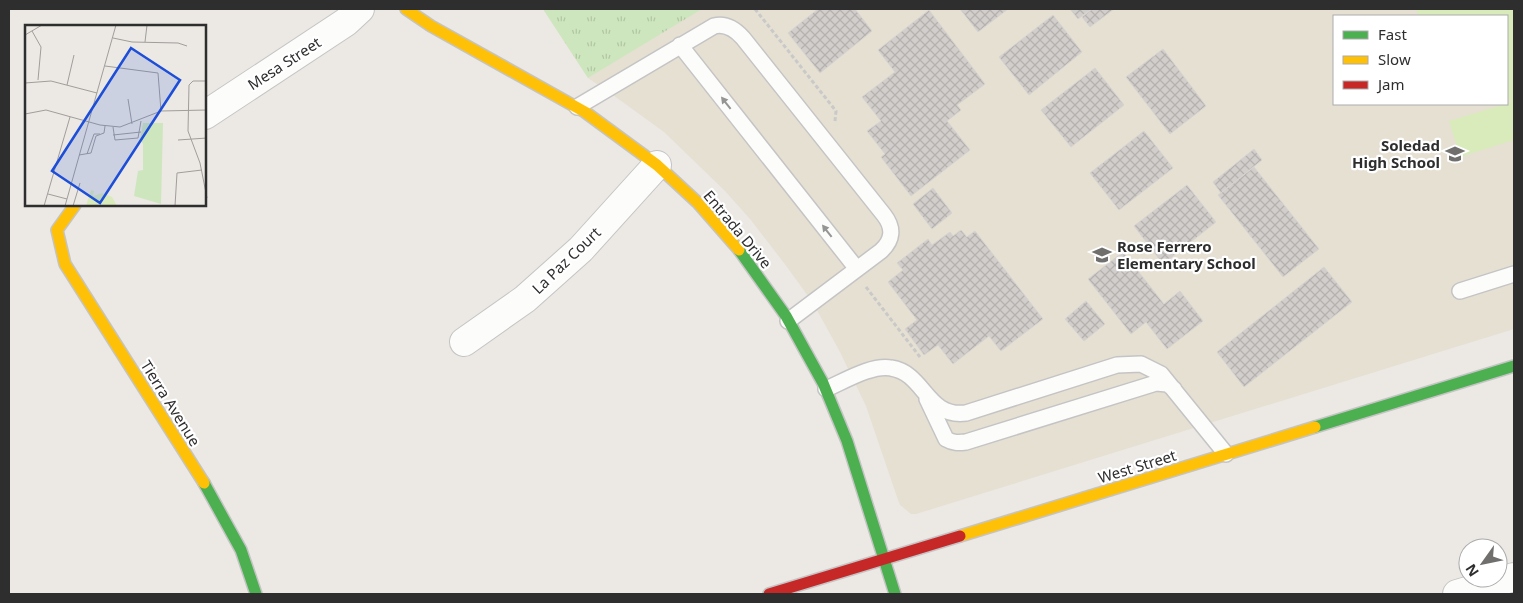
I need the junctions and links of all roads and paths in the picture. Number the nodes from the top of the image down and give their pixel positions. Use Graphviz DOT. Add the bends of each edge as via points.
graph roads {
  1 [pos="360,9"];
  2 [pos="406,9"];
  3 [pos="680,45"];
  4 [pos="577,107"];
  5 [pos="206,114"];
  6 [pos="657,165"];
  7 [pos="74,206"];
  8 [pos="857,269"];
  9 [pos="1514,274"];
  10 [pos="864,285"];
  11 [pos="1460,290"];
  12 [pos="788,321"];
  13 [pos="464,342"];
  14 [pos="922,360"];
  15 [pos="1514,366"];
  16 [pos="1174,389"];
  17 [pos="826,390"];
  18 [pos="923,390"];
  19 [pos="1226,454"];
  20 [pos="884,559"];
  21 [pos="1514,576"];
  22 [pos="256,594"];
  23 [pos="769,594"];
  24 [pos="896,594"];
  25 [pos="1456,594"];
  1 -- 5 [label="street, Mesa Street" via="346,22"];
  2 -- 4 [label="street, Entrada Drive"];
  3 -- 4 [label="lane"];
  8 -- 3 [label="lane, one-way"];
  3 -- 8 [label="lane" via="714,26 726,26 738,32 884,215 891,232 888,243"];
  4 -- 6 [label="street, Entrada Drive"];
  6 -- 12 [label="street, Entrada Drive" via="697,202 744,255"];
  6 -- 13 [label="street, La Paz Court" via="581,249 526,299"];
  7 -- 22 [label="street, Tierra Avenue" via="58,230 65,264 200,476 241,550"];
  8 -- 12 [label="lane"];
  9 -- 11 [label="lane"];
  10 -- 14 [label="path"];
  12 -- 17 [label="street, Entrada Drive"];
  15 -- 19 [label="street, West Street"];
  16 -- 18 [label="lane" via="1152,368 1130,363 1117,364 958,414 941,409"];
  16 -- 18 [label="lane" via="1167,384 1156,383 958,443 946,439"];
  16 -- 19 [label="lane"];
  17 -- 18 [label="lane" via="866,372 890,367 907,375"];
  17 -- 20 [label="street, Entrada Drive" via="847,440"];
  19 -- 20 [label="street, West Street"];
  20 -- 23 [label="street, West Street"];
  20 -- 24 [label="street, Entrada Drive"];
  21 -- 25 [label="street"];
}
